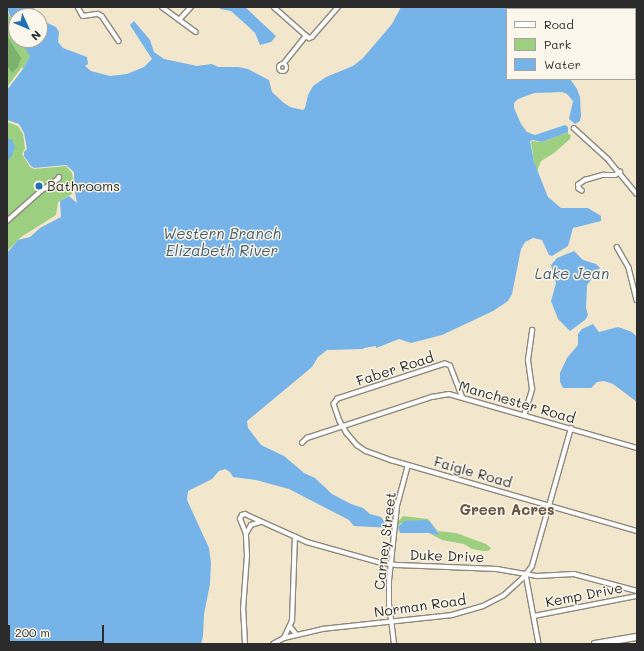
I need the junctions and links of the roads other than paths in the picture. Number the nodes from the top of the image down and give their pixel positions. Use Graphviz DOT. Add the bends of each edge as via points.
graph roads {
  1 [pos="162,7"];
  2 [pos="191,7"];
  3 [pos="274,7"];
  4 [pos="338,7"];
  5 [pos="78,8"];
  6 [pos="179,20"];
  7 [pos="196,32"];
  8 [pos="306,36"];
  9 [pos="118,41"];
  10 [pos="284,63"];
  11 [pos="574,128"];
  12 [pos="620,172"];
  13 [pos="59,177"];
  14 [pos="582,191"];
  15 [pos="637,194"];
  16 [pos="7,221"];
  17 [pos="618,247"];
  18 [pos="637,300"];
  19 [pos="532,330"];
  20 [pos="462,397"];
  21 [pos="338,399"];
  22 [pos="524,416"];
  23 [pos="342,426"];
  24 [pos="571,428"];
  25 [pos="302,443"];
  26 [pos="637,448"];
  27 [pos="408,465"];
  28 [pos="549,505"];
  29 [pos="260,522"];
  30 [pos="637,531"];
  31 [pos="246,534"];
  32 [pos="295,537"];
  33 [pos="392,564"];
  34 [pos="526,574"];
  35 [pos="637,591"];
  36 [pos="637,596"];
  37 [pos="534,616"];
  38 [pos="391,622"];
  39 [pos="290,626"];
  40 [pos="297,634"];
  41 [pos="637,637"];
  42 [pos="284,638"];
  43 [pos="245,644"];
  44 [pos="272,644"];
  45 [pos="394,644"];
  46 [pos="539,644"];
  47 [pos="595,644"];
  1 -- 6 [label="street"];
  2 -- 6 [label="street"];
  3 -- 8 [label="street"];
  4 -- 8 [label="street" via="310,38"];
  5 -- 9 [label="street" via="88,14 102,16"];
  6 -- 7 [label="street"];
  8 -- 10 [label="street"];
  11 -- 12 [label="street"];
  12 -- 14 [label="street" via="586,180 578,185"];
  12 -- 15 [label="street"];
  13 -- 16 [label="street"];
  17 -- 18 [label="street" via="629,268"];
  19 -- 22 [label="street" via="528,360 532,389"];
  20 -- 21 [label="street, Faber Road" via="450,366 445,364"];
  20 -- 22 [label="street, Manchester Road"];
  20 -- 23 [label="street, Manchester Road" via="440,394"];
  21 -- 23 [label="street, Faigle Road" via="334,404"];
  22 -- 24 [label="street, Manchester Road"];
  23 -- 25 [label="street, Manchester Road" via="307,438"];
  23 -- 27 [label="street, Faigle Road" via="366,451"];
  24 -- 26 [label="street, Manchester Road"];
  24 -- 28 [label="street, Norman Road"];
  27 -- 28 [label="street, Faigle Road"];
  27 -- 33 [label="street, Carney Street" via="397,506"];
  28 -- 30 [label="street, Faigle Road"];
  28 -- 34 [label="street, Norman Road" via="534,561"];
  29 -- 31 [label="street" via="251,525"];
  29 -- 31 [label="street, Duke Drive" via="248,514 242,515 241,523"];
  29 -- 32 [label="street, Duke Drive"];
  31 -- 43 [label="street, Duke Drive" via="247,556 242,610"];
  32 -- 33 [label="street, Duke Drive" via="343,554"];
  32 -- 39 [label="street" via="295,577"];
  33 -- 34 [label="street, Duke Drive" via="490,569"];
  33 -- 38 [label="street, Carney Street" via="389,593"];
  34 -- 35 [label="street, Duke Drive" via="580,575"];
  34 -- 37 [label="street"];
  34 -- 38 [label="street, Norman Road" via="503,596 483,606 452,615"];
  36 -- 37 [label="street, Kemp Drive"];
  37 -- 46 [label="street"];
  38 -- 40 [label="street, Norman Road"];
  38 -- 45 [label="street, Carney Street"];
  39 -- 40 [label="street"];
  39 -- 42 [label="street"];
  40 -- 42 [label="street, Norman Road"];
  41 -- 47 [label="main road"];
  42 -- 44 [label="street, Norman Road"];
}
